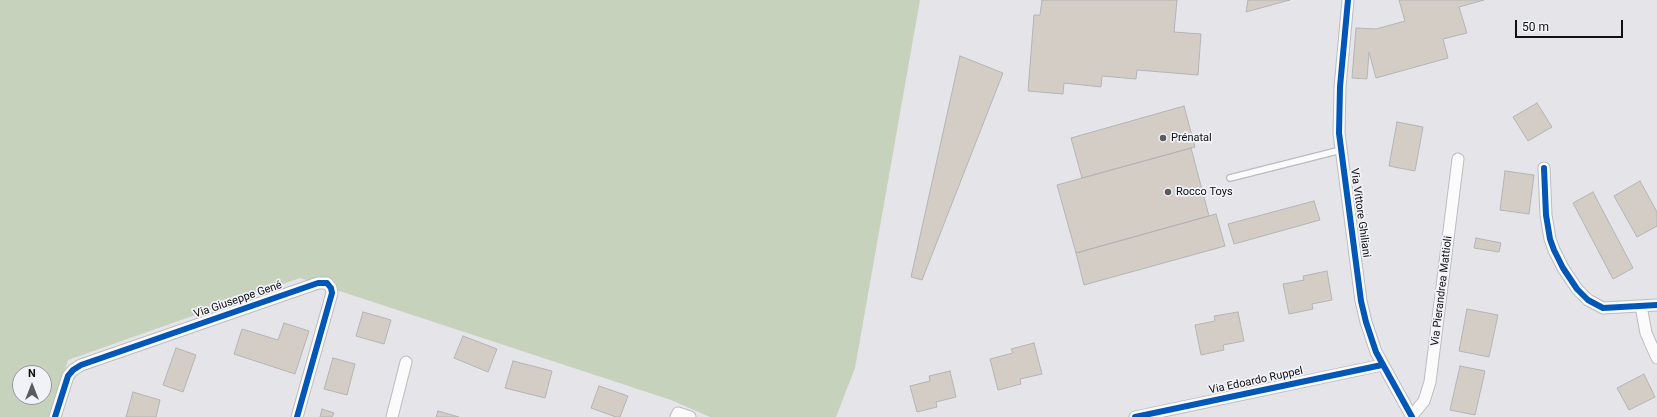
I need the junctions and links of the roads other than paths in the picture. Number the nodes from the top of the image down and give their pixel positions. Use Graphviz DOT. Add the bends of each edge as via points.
graph roads {
  1 [pos="1348,0"];
  2 [pos="1341,150"];
  3 [pos="1458,159"];
  4 [pos="1544,168"];
  5 [pos="1230,178"];
  6 [pos="1657,305"];
  7 [pos="1641,306"];
  8 [pos="1657,358"];
  9 [pos="406,362"];
  10 [pos="1382,365"];
  11 [pos="55,417"];
  12 [pos="297,417"];
  13 [pos="392,417"];
  14 [pos="676,417"];
  15 [pos="690,417"];
  16 [pos="1135,417"];
  17 [pos="1412,417"];
  1 -- 2 [label="street, Via Vittore Ghiliani" via="1340,87"];
  2 -- 5 [label="lane"];
  2 -- 10 [label="street, Via Vittore Ghiliani" via="1361,301 1370,337"];
  3 -- 17 [label="street, Via Pierandrea Mattioli" via="1430,382 1424,401"];
  4 -- 7 [label="street" via="1548,234 1574,286 1598,306"];
  6 -- 7 [label="street"];
  7 -- 8 [label="street" via="1646,333"];
  9 -- 13 [label="street"];
  10 -- 16 [label="street, Via Edoardo Ruppel"];
  10 -- 17 [label="street, Via Vittore Ghiliani"];
  11 -- 12 [label="street, Via Giuseppe Gené" via="68,376 81,365 318,283 327,283 332,293"];
  14 -- 15 [label="street" via="678,413"];
}
